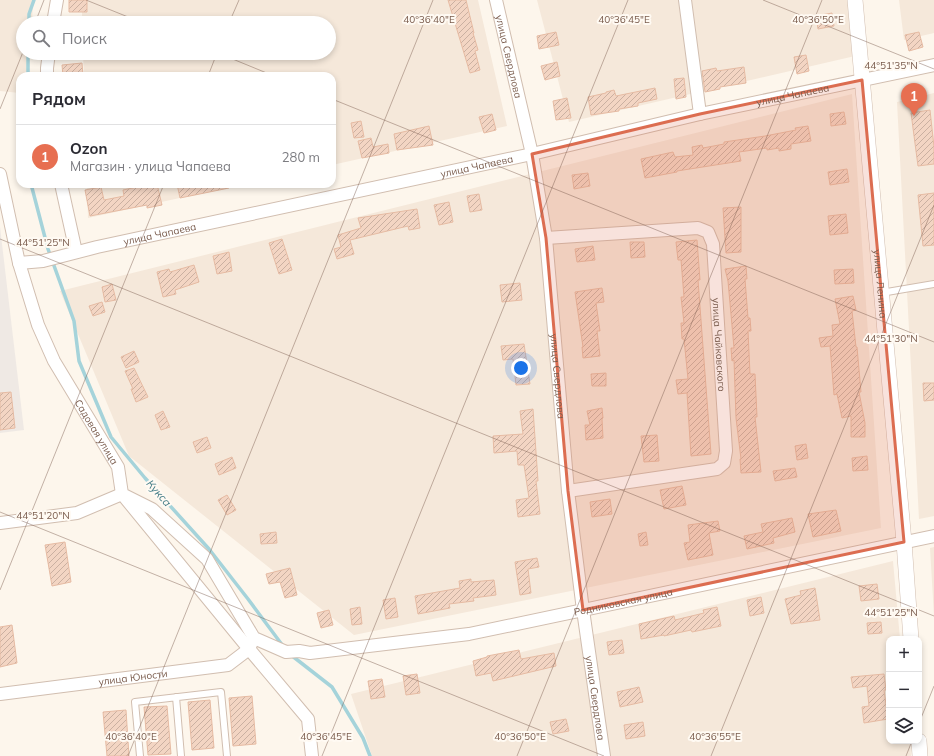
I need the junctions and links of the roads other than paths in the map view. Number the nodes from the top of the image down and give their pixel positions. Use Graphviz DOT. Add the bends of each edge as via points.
graph roads {
  1 [pos="57,0"];
  2 [pos="496,0"];
  3 [pos="685,0"];
  4 [pos="855,0"];
  5 [pos="54,16"];
  6 [pos="48,60"];
  7 [pos="934,65"];
  8 [pos="47,72"];
  9 [pos="862,80"];
  10 [pos="700,114"];
  11 [pos="532,154"];
  12 [pos="0,174"];
  13 [pos="62,188"];
  14 [pos="546,238"];
  15 [pos="76,252"];
  16 [pos="19,263"];
  17 [pos="934,284"];
  18 [pos="881,293"];
  19 [pos="568,491"];
  20 [pos="122,494"];
  21 [pos="0,523"];
  22 [pos="934,536"];
  23 [pos="904,542"];
  24 [pos="583,610"];
  25 [pos="911,636"];
  26 [pos="254,638"];
  27 [pos="249,649"];
  28 [pos="0,694"];
  29 [pos="176,697"];
  30 [pos="919,744"];
  31 [pos="140,756"];
  32 [pos="181,756"];
  33 [pos="227,756"];
  34 [pos="312,756"];
  35 [pos="604,756"];
  36 [pos="920,756"];
  1 -- 5 [label="street"];
  2 -- 11 [label="street, улица Свердлова"];
  3 -- 10 [label="street"];
  4 -- 9 [label="street, улица Ленина"];
  6 -- 8 [label="street"];
  7 -- 9 [label="street, улица Чапаева"];
  9 -- 10 [label="street, улица Чапаева"];
  9 -- 18 [label="street, улица Ленина"];
  10 -- 11 [label="street, улица Чапаева"];
  11 -- 14 [label="street, улица Свердлова"];
  11 -- 15 [label="street, улица Чапаева"];
  12 -- 16 [label="street, Садовая улица"];
  13 -- 15 [label="street"];
  14 -- 19 [label="street, улица Свердлова"];
  14 -- 19 [label="street, улица Чайковского" via="698,228 708,232 713,244 726,451 724,463 717,469"];
  15 -- 16 [label="street, улица Чапаева" via="43,261"];
  16 -- 20 [label="street, Садовая улица" via="47,347 118,467"];
  17 -- 18 [label="lane"];
  18 -- 23 [label="street, улица Ленина"];
  19 -- 24 [label="street, улица Свердлова"];
  20 -- 21 [label="street" via="77,513"];
  20 -- 26 [label="street" via="152,509 207,559"];
  20 -- 27 [label="street"];
  22 -- 23 [label="street, Родниковская улица"];
  23 -- 24 [label="street, Родниковская улица"];
  23 -- 25 [label="street, улица Ленина"];
  24 -- 26 [label="street, Родниковская улица" via="469,634 310,653 286,652"];
  24 -- 35 [label="street, улица Свердлова"];
  26 -- 27 [label="street, улица Юности"];
  27 -- 28 [label="street, улица Юности" via="228,665"];
  27 -- 34 [label="street" via="308,719"];
  29 -- 31 [label="lane" via="135,702"];
  29 -- 32 [label="lane"];
  29 -- 33 [label="lane" via="221,692"];
  30 -- 36 [label="street"];
}
